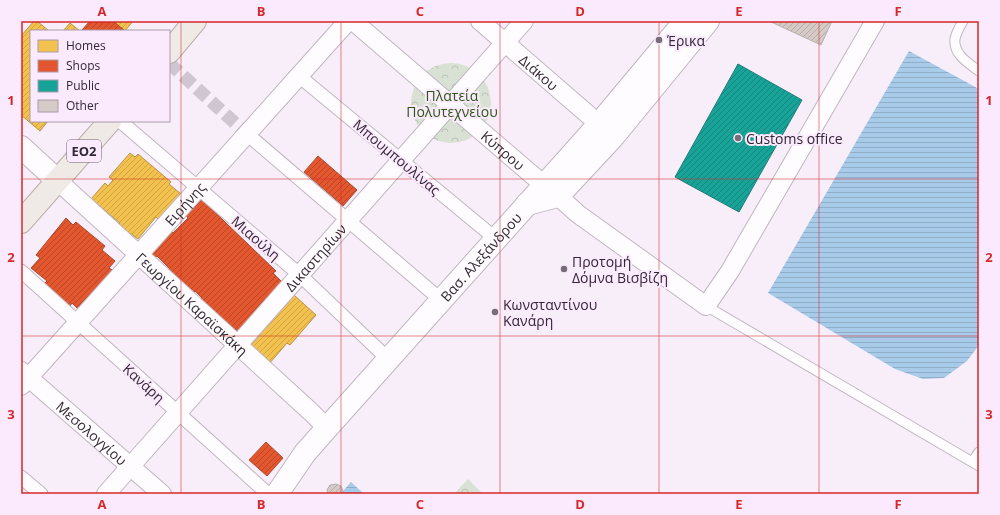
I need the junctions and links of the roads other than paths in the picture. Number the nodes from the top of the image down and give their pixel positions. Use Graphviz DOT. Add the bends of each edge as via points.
graph roads {
  1 [pos="195,21"];
  2 [pos="348,21"];
  3 [pos="353,21"];
  4 [pos="480,21"];
  5 [pos="524,21"];
  6 [pos="708,21"];
  7 [pos="875,21"];
  8 [pos="963,21"];
  9 [pos="681,28"];
  10 [pos="505,43"];
  11 [pos="170,51"];
  12 [pos="979,71"];
  13 [pos="299,76"];
  14 [pos="451,104"];
  15 [pos="109,122"];
  16 [pos="121,122"];
  17 [pos="599,124"];
  18 [pos="247,134"];
  19 [pos="21,147"];
  20 [pos="401,161"];
  21 [pos="58,181"];
  22 [pos="199,188"];
  23 [pos="551,190"];
  24 [pos="348,221"];
  25 [pos="21,222"];
  26 [pos="496,239"];
  27 [pos="139,254"];
  28 [pos="21,271"];
  29 [pos="300,275"];
  30 [pos="441,300"];
  31 [pos="706,306"];
  32 [pos="78,322"];
  33 [pos="237,345"];
  34 [pos="388,359"];
  35 [pos="23,378"];
  36 [pos="178,413"];
  37 [pos="327,428"];
  38 [pos="979,452"];
  39 [pos="976,464"];
  40 [pos="130,466"];
  41 [pos="21,477"];
  42 [pos="41,494"];
  43 [pos="106,494"];
  44 [pos="162,494"];
  45 [pos="268,494"];
  46 [pos="278,494"];
  1 -- 11 [label="main road"];
  2 -- 13 [label="street, Ειρήνης"];
  3 -- 14 [label="street, Κύπρου"];
  4 -- 10 [label="street, Διάκου"];
  5 -- 10 [label="street, Δικαστηρίων"];
  6 -- 9 [label="main road, Βασ. Αλεξάνδρου"];
  7 -- 31 [label="street" via="734,264"];
  8 -- 12 [label="lane" via="955,37 956,50"];
  9 -- 17 [label="main road, Βασ. Αλεξάνδρου"];
  9 -- 23 [label="main road, Βασ. Αλεξάνδρου" via="613,137"];
  10 -- 14 [label="street, Δικαστηρίων"];
  10 -- 17 [label="street, Διάκου"];
  13 -- 18 [label="street, Ειρήνης"];
  13 -- 20 [label="street, Μπουμπουλίνας"];
  14 -- 20 [label="street, Δικαστηρίων"];
  14 -- 23 [label="street, Κύπρου"];
  15 -- 21 [label="main road, ΕΟ2"];
  16 -- 22 [label="street, Μιαούλη"];
  17 -- 23 [label="main road, Βασ. Αλεξάνδρου"];
  18 -- 22 [label="street, Ειρήνης"];
  18 -- 24 [label="street"];
  19 -- 21 [label="main road"];
  20 -- 24 [label="street, Δικαστηρίων"];
  20 -- 26 [label="street, Μπουμπουλίνας"];
  21 -- 25 [label="main road, ΕΟ2"];
  21 -- 27 [label="street, Γεωργίου Καραϊσκάκη"];
  22 -- 27 [label="street, Ειρήνης"];
  22 -- 29 [label="street, Μιαούλη"];
  23 -- 26 [label="main road, Βασ. Αλεξάνδρου" via="527,204"];
  23 -- 31 [label="street, Κύπρου" via="578,214"];
  24 -- 29 [label="street, Δικαστηρίων"];
  24 -- 30 [label="street"];
  26 -- 30 [label="main road, Βασ. Αλεξάνδρου"];
  27 -- 32 [label="street, Ειρήνης"];
  27 -- 33 [label="street, Γεωργίου Καραϊσκάκη"];
  28 -- 32 [label="street, Κανάρη"];
  29 -- 33 [label="street, Δικαστηρίων"];
  29 -- 34 [label="street, Μιαούλη"];
  30 -- 34 [label="main road, Βασ. Αλεξάνδρου"];
  31 -- 39 [label="lane"];
  32 -- 35 [label="street, Ειρήνης"];
  32 -- 36 [label="street, Κανάρη"];
  33 -- 36 [label="street, Δικαστηρίων"];
  33 -- 37 [label="street, Γεωργίου Καραϊσκάκη"];
  34 -- 37 [label="main road, Βασ. Αλεξάνδρου"];
  35 -- 40 [label="street, Μεσολογγίου"];
  36 -- 40 [label="street, Δικαστηρίων"];
  36 -- 45 [label="street, Κανάρη"];
  37 -- 46 [label="main road, Βασ. Αλεξάνδρου" via="305,453"];
  38 -- 39 [label="lane"];
  40 -- 43 [label="street, Δικαστηρίων"];
  40 -- 44 [label="street, Μεσολογγίου"];
  41 -- 42 [label="street"];
}
